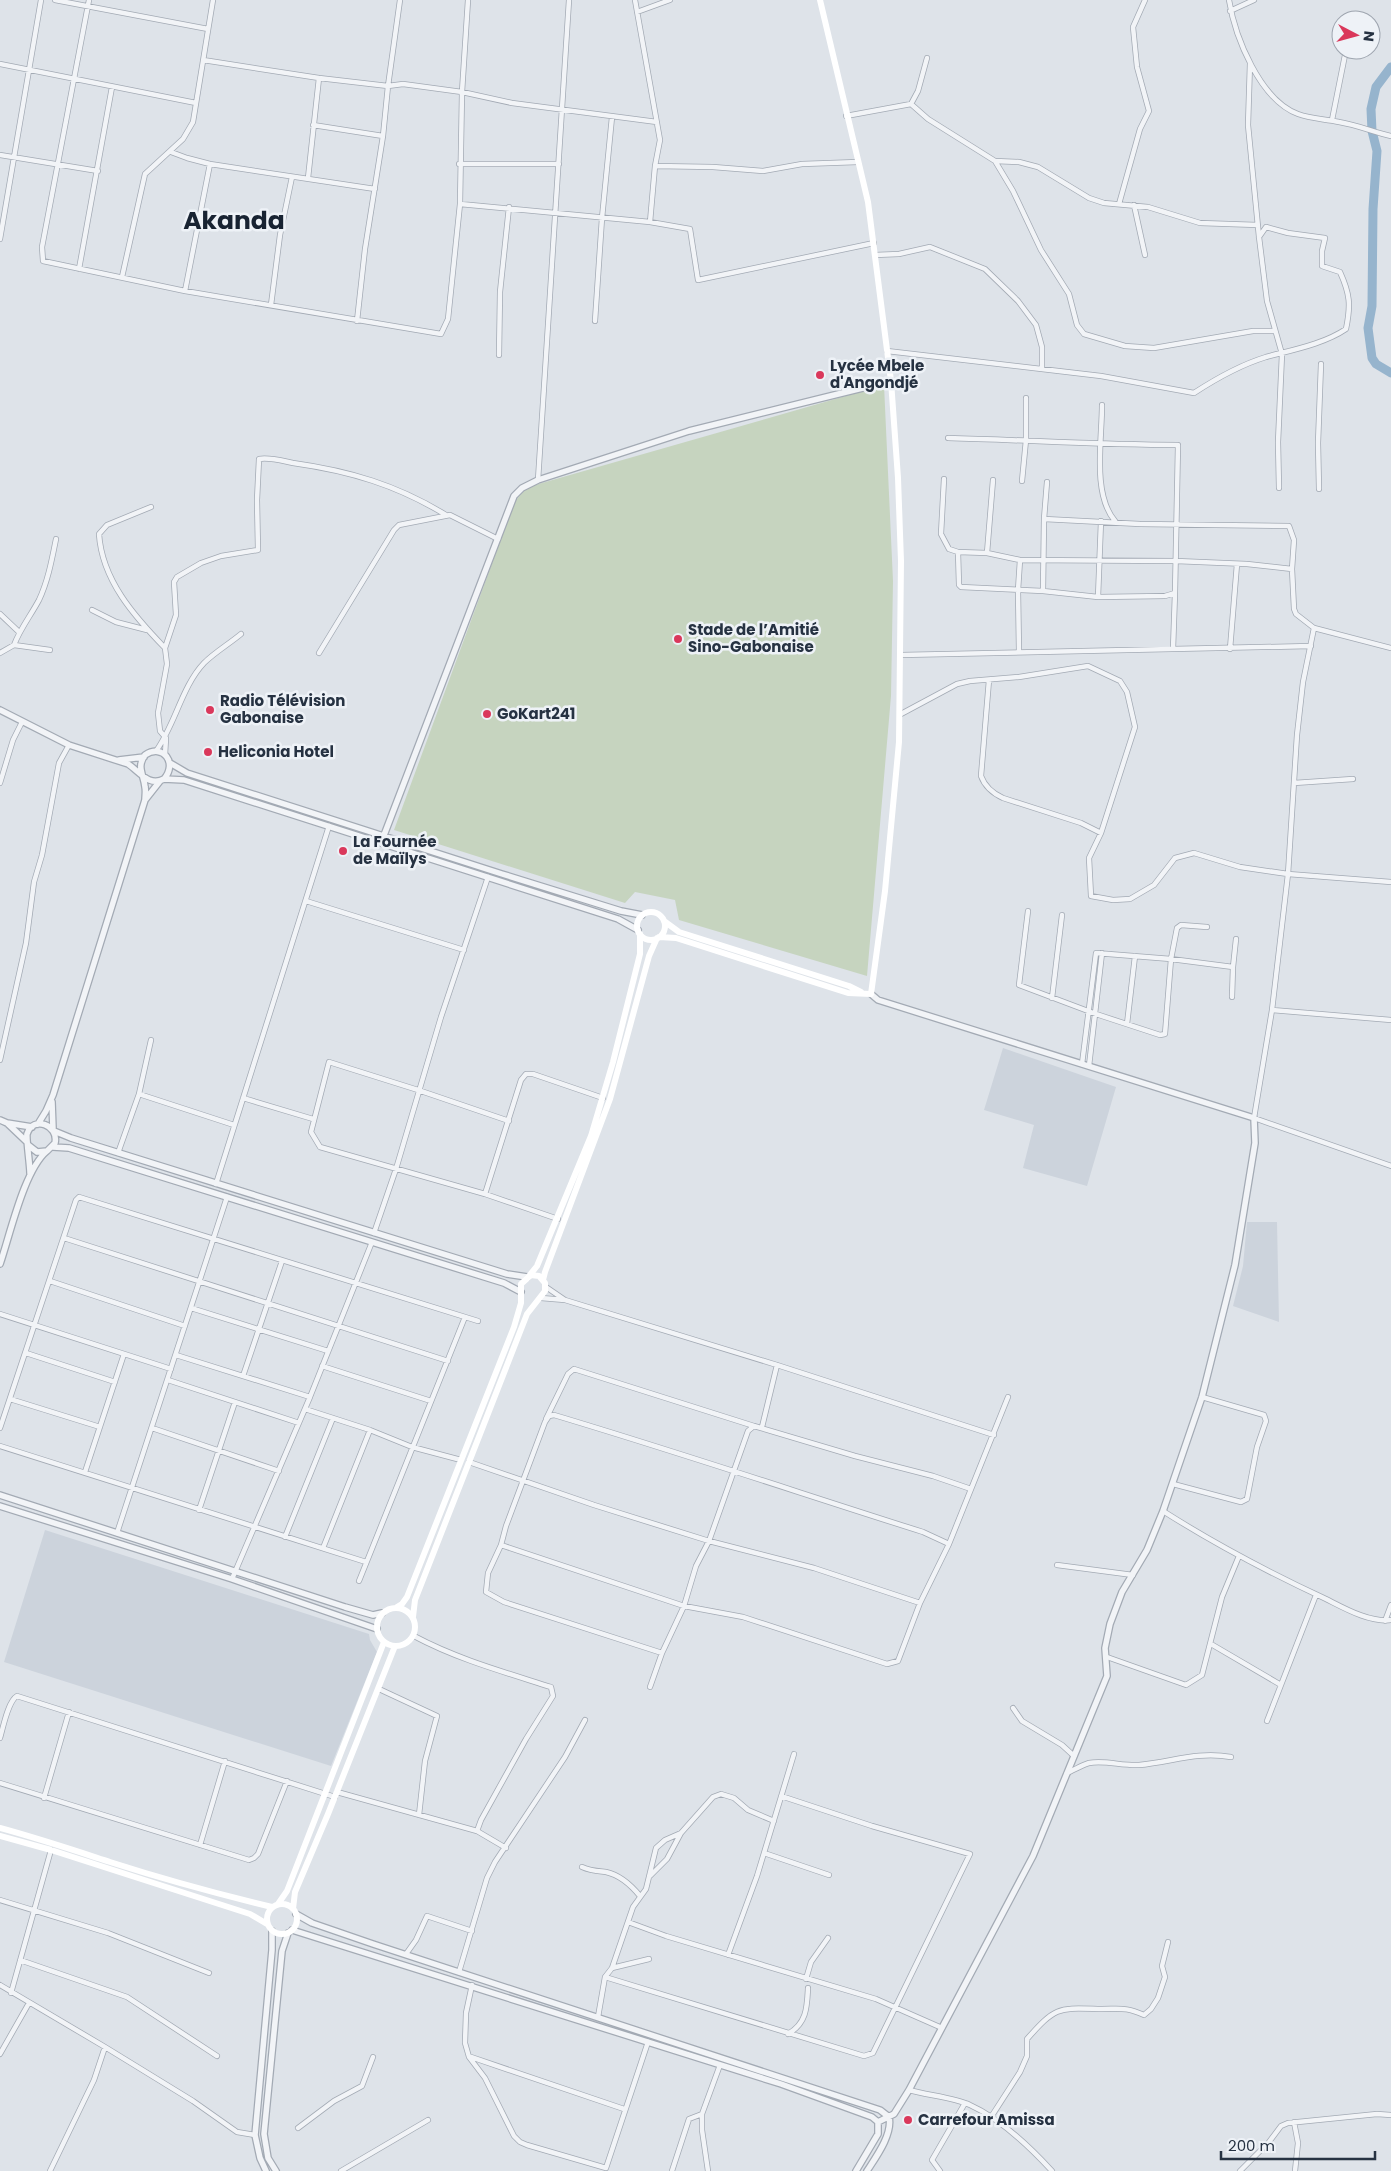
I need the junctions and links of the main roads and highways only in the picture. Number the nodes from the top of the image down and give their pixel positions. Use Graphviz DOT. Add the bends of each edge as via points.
graph roads {
  1 [pos="820,0"];
  2 [pos="664,921"];
  3 [pos="639,932"];
  4 [pos="658,938"];
  5 [pos="862,993"];
  6 [pos="528,1276"];
  7 [pos="545,1284"];
  8 [pos="522,1292"];
  9 [pos="539,1299"];
  10 [pos="397,1607"];
  11 [pos="413,1617"];
  12 [pos="384,1642"];
  13 [pos="395,1646"];
  14 [pos="0,1828"];
  15 [pos="0,1836"];
  16 [pos="275,1906"];
  17 [pos="294,1912"];
  18 [pos="267,1924"];
  1 -- 5 [label="main road" via="868,202 891,381 899,506 902,655 891,842 871,994"];
  2 -- 3 [label="main road" via="655,912 642,915 638,922"];
  2 -- 4 [label="main road" via="664,930"];
  2 -- 5 [label="main road" via="679,932 849,986"];
  3 -- 4 [label="main road" via="646,939"];
  3 -- 6 [label="main road" via="640,954 604,1098 558,1219 537,1266"];
  4 -- 5 [label="main road" via="676,938 848,993"];
  4 -- 7 [label="main road" via="649,956 610,1099 544,1272"];
  6 -- 7 [label="main road" via="535,1275"];
  6 -- 8 [label="main road" via="522,1284"];
  7 -- 9 [label="main road"];
  8 -- 9 [label="main road" via="530,1300"];
  8 -- 10 [label="main road" via="514,1327 407,1597"];
  9 -- 11 [label="main road" via="527,1314 415,1600"];
  10 -- 11 [label="main road"];
  10 -- 12 [label="main road" via="382,1613 378,1621 377,1629"];
  11 -- 13 [label="main road" via="416,1625 414,1636 406,1644"];
  12 -- 13 [label="main road"];
  12 -- 16 [label="main road" via="287,1891"];
  13 -- 17 [label="main road" via="295,1892"];
  14 -- 16 [label="main road" via="240,1900"];
  15 -- 18 [label="main road" via="250,1914"];
  16 -- 17 [label="main road" via="286,1905"];
  16 -- 18 [label="main road" via="267,1915"];
  17 -- 18 [label="main road" via="296,1922 290,1931 280,1934"];
}
